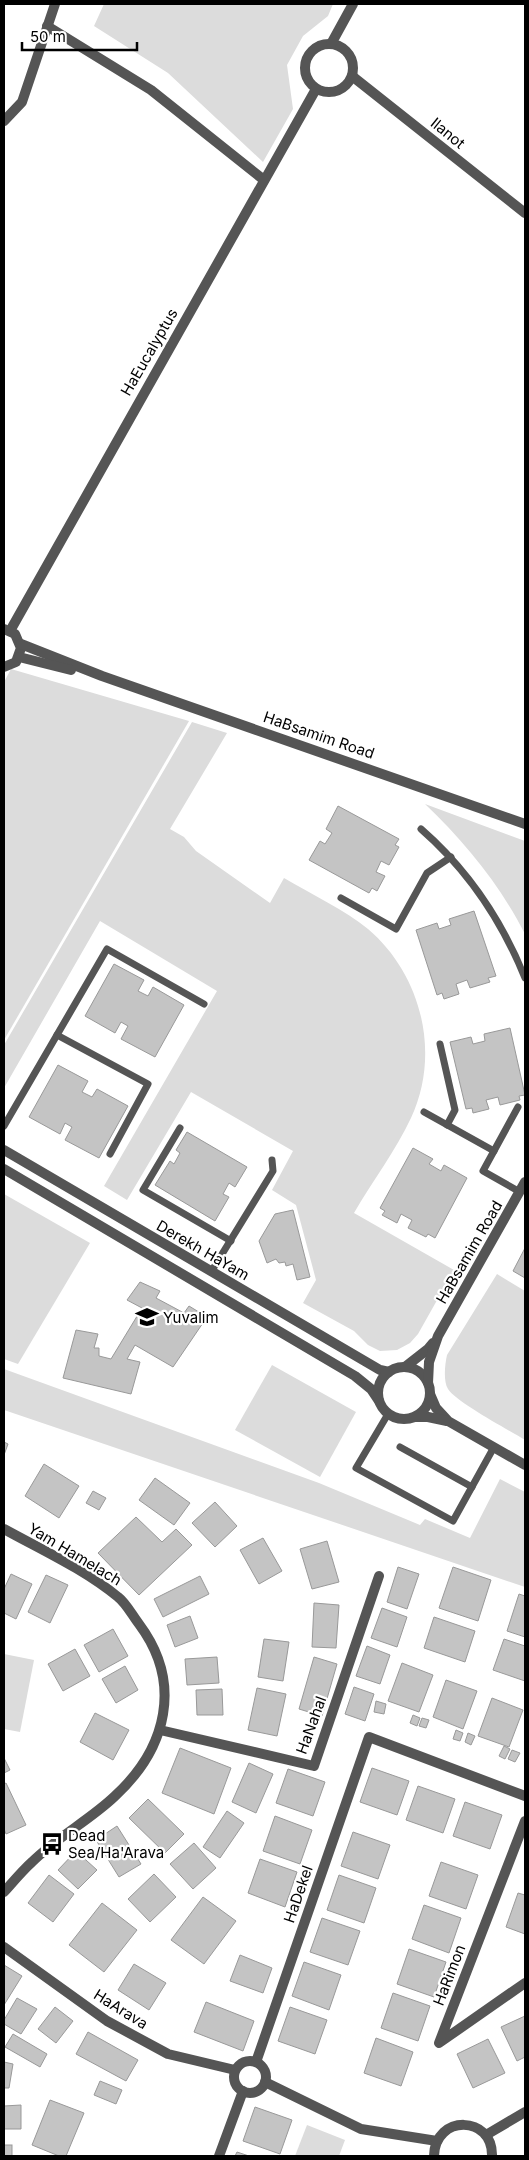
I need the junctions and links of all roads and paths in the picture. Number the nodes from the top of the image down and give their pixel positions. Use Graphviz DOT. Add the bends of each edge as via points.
graph roads {
  1 [pos="55,4"];
  2 [pos="352,4"];
  3 [pos="47,26"];
  4 [pos="331,44"];
  5 [pos="352,76"];
  6 [pos="316,89"];
  7 [pos="4,121"];
  8 [pos="264,180"];
  9 [pos="525,214"];
  10 [pos="7,630"];
  11 [pos="21,644"];
  12 [pos="19,657"];
  13 [pos="4,667"];
  14 [pos="102,676"];
  15 [pos="525,824"];
  16 [pos="421,829"];
  17 [pos="451,857"];
  18 [pos="341,898"];
  19 [pos="525,978"];
  20 [pos="204,1004"];
  21 [pos="56,1035"];
  22 [pos="440,1044"];
  23 [pos="518,1108"];
  24 [pos="424,1112"];
  25 [pos="447,1125"];
  26 [pos="4,1126"];
  27 [pos="180,1128"];
  28 [pos="4,1150"];
  29 [pos="494,1151"];
  30 [pos="110,1154"];
  31 [pos="272,1160"];
  32 [pos="4,1169"];
  33 [pos="525,1182"];
  34 [pos="520,1192"];
  35 [pos="231,1241"];
  36 [pos="211,1272"];
  37 [pos="438,1336"];
  38 [pos="405,1367"];
  39 [pos="389,1372"];
  40 [pos="428,1383"];
  41 [pos="430,1394"];
  42 [pos="379,1401"];
  43 [pos="388,1414"];
  44 [pos="415,1417"];
  45 [pos="448,1421"];
  46 [pos="400,1447"];
  47 [pos="494,1447"];
  48 [pos="525,1465"];
  49 [pos="472,1487"];
  50 [pos="4,1529"];
  51 [pos="379,1576"];
  52 [pos="160,1730"];
  53 [pos="525,1796"];
  54 [pos="525,1821"];
  55 [pos="4,1892"];
  56 [pos="4,1947"];
  57 [pos="525,1983"];
  58 [pos="256,2062"];
  59 [pos="235,2070"];
  60 [pos="265,2082"];
  61 [pos="243,2092"];
  62 [pos="525,2112"];
  63 [pos="486,2135"];
  64 [pos="437,2140"];
  65 [pos="219,2156"];
  66 [pos="434,2156"];
  67 [pos="492,2156"];
  1 -- 3 [label="street"];
  2 -- 4 [label="street"];
  3 -- 7 [label="street" via="22,102"];
  3 -- 8 [label="street" via="152,90"];
  4 -- 5 [label="street" via="345,49 350,55 354,68"];
  4 -- 6 [label="street" via="316,47 306,60 306,76"];
  5 -- 6 [label="street" via="344,88 337,91 330,93"];
  5 -- 9 [label="street, Ilanot"];
  6 -- 8 [label="street, HaEucalyptus"];
  8 -- 10 [label="street, HaEucalyptus"];
  10 -- 11 [label="street" via="15,634"];
  11 -- 12 [label="street"];
  11 -- 14 [label="street, HaBsamim Road"];
  12 -- 13 [label="street"];
  12 -- 14 [label="street, HaBsamim Road"];
  14 -- 15 [label="street, HaBsamim Road"];
  16 -- 17 [label="lane"];
  17 -- 18 [label="lane" via="427,873 396,928"];
  17 -- 19 [label="lane" via="489,908"];
  20 -- 21 [label="lane" via="106,949"];
  21 -- 26 [label="lane"];
  21 -- 30 [label="lane" via="148,1084"];
  22 -- 25 [label="lane" via="456,1110"];
  23 -- 29 [label="lane"];
  24 -- 25 [label="lane"];
  25 -- 29 [label="lane"];
  27 -- 35 [label="lane" via="143,1190"];
  28 -- 36 [label="street, Derekh HaYam"];
  29 -- 34 [label="lane" via="483,1171"];
  31 -- 35 [label="lane" via="273,1171"];
  32 -- 42 [label="street, Derekh HaYam" via="355,1376 371,1389"];
  33 -- 34 [label="street, HaBsamim Road"];
  34 -- 37 [label="street, HaBsamim Road"];
  35 -- 36 [label="lane"];
  36 -- 39 [label="street, Derekh HaYam" via="380,1370"];
  37 -- 38 [label="street, HaBsamim Road" via="428,1349"];
  37 -- 40 [label="street, HaBsamim Road" via="429,1362"];
  38 -- 39 [label="street"];
  38 -- 40 [label="street" via="420,1373"];
  39 -- 42 [label="street" via="379,1384"];
  40 -- 41 [label="street"];
  41 -- 44 [label="street" via="425,1410"];
  41 -- 45 [label="street" via="436,1408"];
  42 -- 43 [label="street"];
  43 -- 44 [label="street" via="403,1420"];
  43 -- 49 [label="lane" via="356,1468 454,1521"];
  44 -- 45 [label="street"];
  45 -- 47 [label="street"];
  46 -- 49 [label="lane"];
  47 -- 48 [label="street"];
  47 -- 49 [label="lane"];
  50 -- 52 [label="street, Yam Hamelach" via="68,1564 119,1598 146,1634 160,1665 166,1699"];
  51 -- 52 [label="street, HaNahal" via="314,1766"];
  52 -- 55 [label="street, Yam Hamelach" via="144,1765 115,1796 32,1861"];
  53 -- 58 [label="street, HaDekel" via="369,1737"];
  54 -- 57 [label="street, HaRimon" via="440,2043"];
  56 -- 59 [label="street, HaArava" via="107,2021 168,2054"];
  58 -- 59 [label="street" via="242,2062"];
  58 -- 60 [label="street" via="263,2067"];
  59 -- 61 [label="street" via="236,2084"];
  60 -- 61 [label="street" via="258,2091"];
  60 -- 64 [label="street" via="360,2129"];
  61 -- 65 [label="street"];
  62 -- 63 [label="street"];
  63 -- 64 [label="street" via="479,2129 460,2124"];
  63 -- 67 [label="street"];
  64 -- 66 [label="street"];
}
